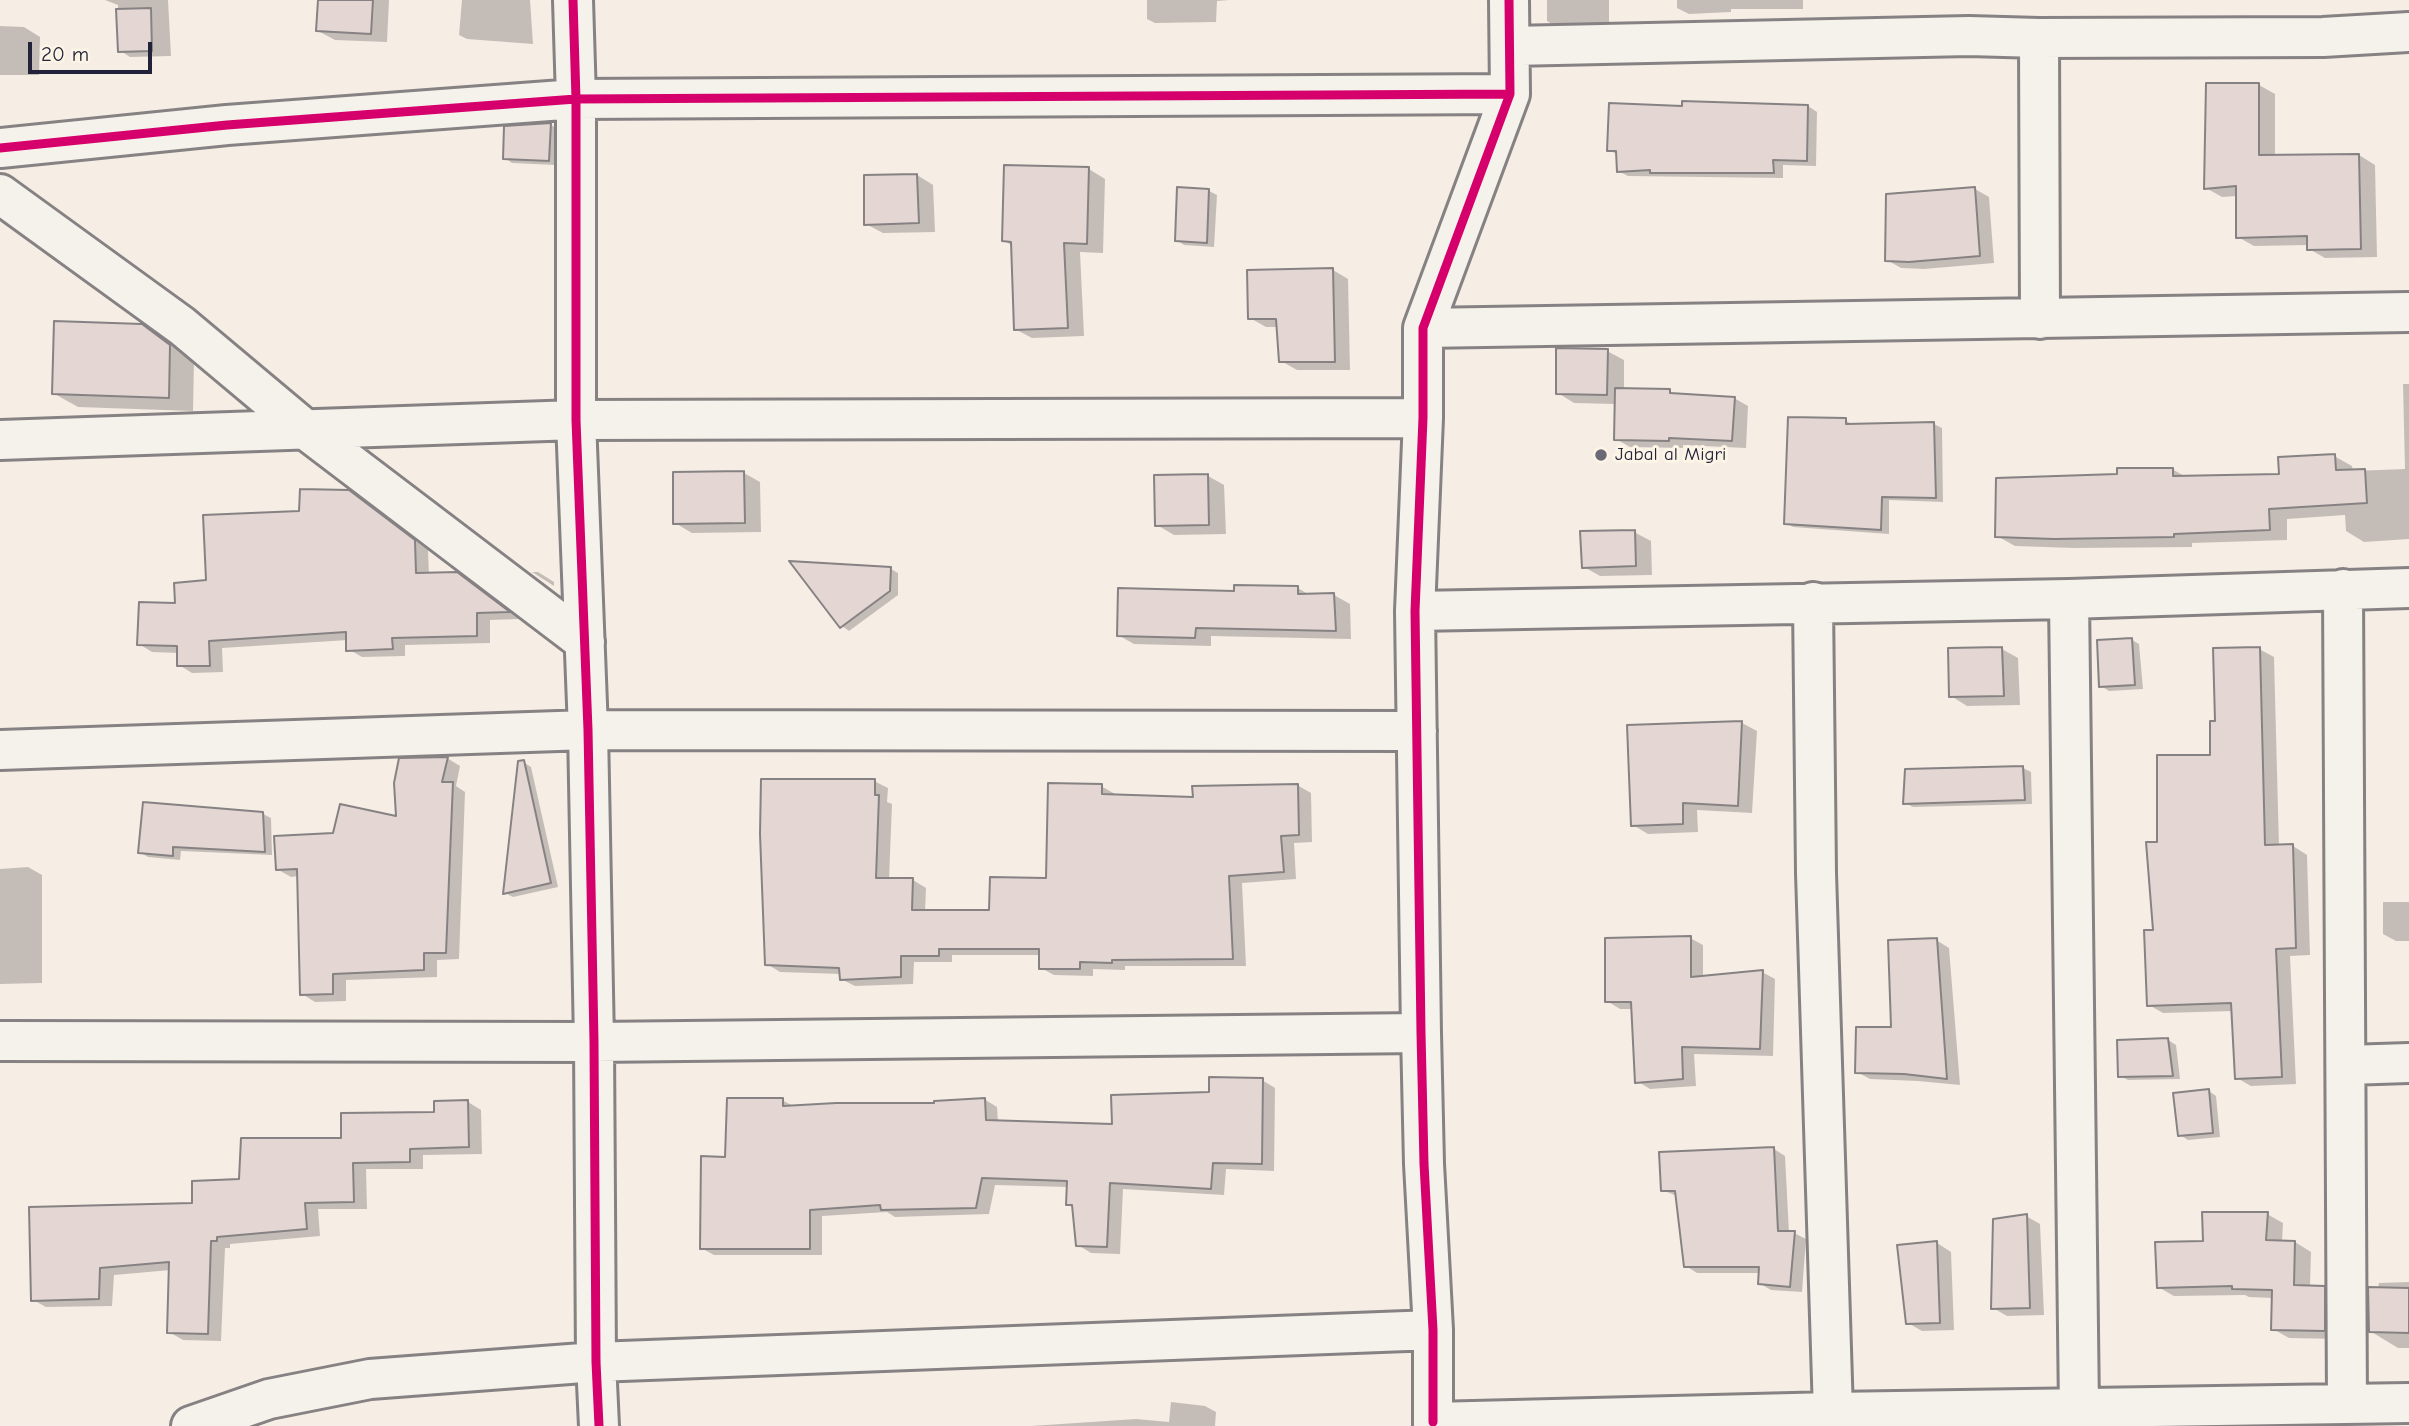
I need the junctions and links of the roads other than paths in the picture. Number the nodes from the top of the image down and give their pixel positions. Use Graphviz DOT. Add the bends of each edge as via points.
graph roads {
  1 [pos="573,0"];
  2 [pos="1509,0"];
  3 [pos="2409,32"];
  4 [pos="2039,38"];
  5 [pos="1511,46"];
  6 [pos="1510,94"];
  7 [pos="576,99"];
  8 [pos="0,148"];
  9 [pos="0,194"];
  10 [pos="2409,312"];
  11 [pos="2040,318"];
  12 [pos="1423,328"];
  13 [pos="1423,418"];
  14 [pos="576,420"];
  15 [pos="306,430"];
  16 [pos="0,440"];
  17 [pos="2409,588"];
  18 [pos="2343,589"];
  19 [pos="2069,599"];
  20 [pos="1813,602"];
  21 [pos="1415,611"];
  22 [pos="585,642"];
  23 [pos="588,730"];
  24 [pos="1417,731"];
  25 [pos="0,750"];
  26 [pos="1421,1033"];
  27 [pos="0,1041"];
  28 [pos="594,1042"];
  29 [pos="2409,1063"];
  30 [pos="2347,1065"];
  31 [pos="1433,1330"];
  32 [pos="596,1362"];
  33 [pos="2409,1403"];
  34 [pos="2347,1404"];
  35 [pos="2078,1410"];
  36 [pos="1833,1412"];
  37 [pos="1433,1424"];
  38 [pos="191,1426"];
  39 [pos="598,1426"];
  1 -- 7 [label="street"];
  2 -- 5 [label="street"];
  3 -- 4 [label="street" via="2323,37"];
  4 -- 5 [label="street"];
  4 -- 11 [label="street"];
  5 -- 6 [label="street"];
  6 -- 7 [label="street"];
  6 -- 12 [label="street"];
  7 -- 8 [label="street" via="227,125"];
  7 -- 14 [label="street"];
  9 -- 15 [label="street" via="182,326"];
  10 -- 11 [label="street"];
  11 -- 12 [label="street"];
  12 -- 13 [label="street"];
  13 -- 14 [label="street"];
  13 -- 21 [label="street"];
  14 -- 15 [label="street"];
  14 -- 22 [label="street"];
  15 -- 16 [label="street"];
  15 -- 22 [label="street"];
  17 -- 18 [label="street"];
  18 -- 19 [label="street"];
  18 -- 30 [label="street"];
  19 -- 20 [label="street"];
  19 -- 35 [label="street"];
  20 -- 21 [label="street"];
  20 -- 36 [label="street" via="1816,873"];
  21 -- 24 [label="street"];
  22 -- 23 [label="street"];
  23 -- 24 [label="street"];
  23 -- 25 [label="street"];
  23 -- 28 [label="street"];
  24 -- 26 [label="street"];
  26 -- 28 [label="street"];
  26 -- 31 [label="street"];
  27 -- 28 [label="street"];
  28 -- 32 [label="street"];
  29 -- 30 [label="street"];
  30 -- 34 [label="street"];
  31 -- 32 [label="street"];
  31 -- 37 [label="street"];
  32 -- 38 [label="street" via="370,1379 269,1399"];
  32 -- 39 [label="street"];
  33 -- 34 [label="street"];
  34 -- 35 [label="street"];
  35 -- 36 [label="street"];
  36 -- 37 [label="street"];
}
